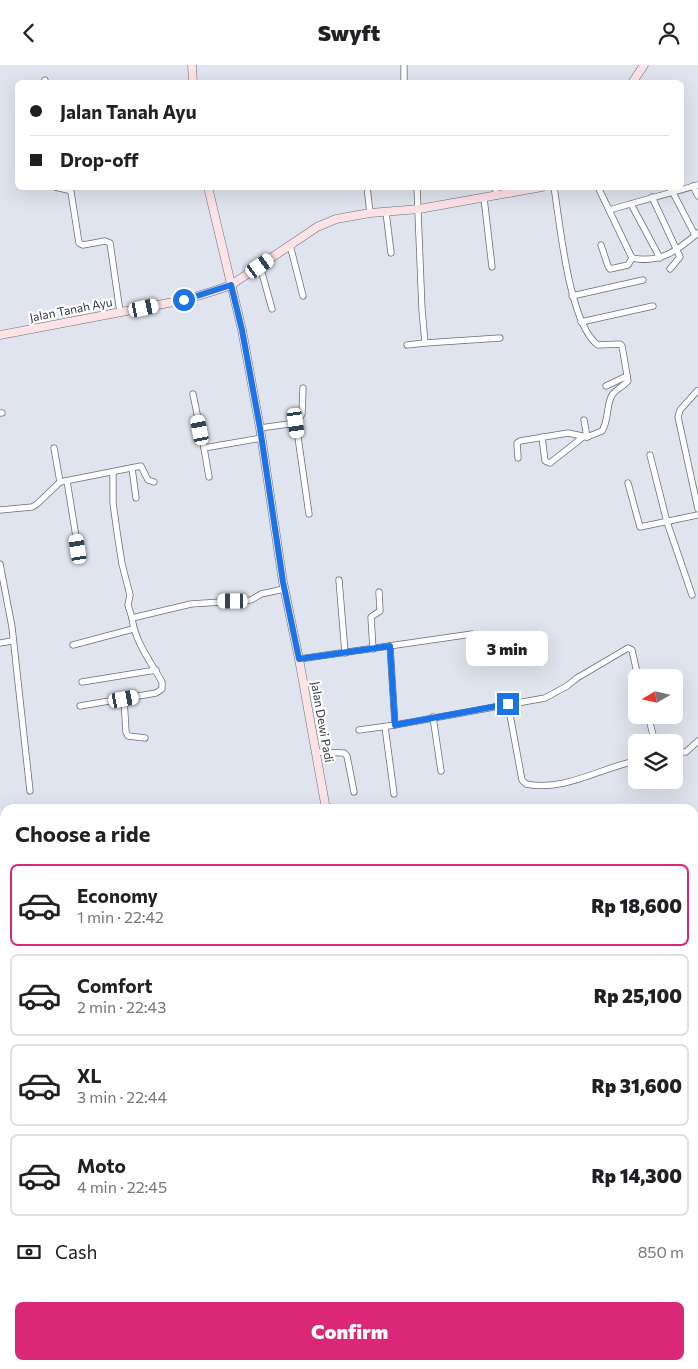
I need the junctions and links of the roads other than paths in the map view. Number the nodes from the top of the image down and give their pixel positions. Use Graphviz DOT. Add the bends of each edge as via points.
graph roads {
  1 [pos="192,65"];
  2 [pos="404,65"];
  3 [pos="644,65"];
  4 [pos="193,80"];
  5 [pos="404,80"];
  6 [pos="634,80"];
  7 [pos="695,186"];
  8 [pos="68,190"];
  9 [pos="209,190"];
  10 [pos="367,190"];
  11 [pos="417,190"];
  12 [pos="517,190"];
  13 [pos="554,190"];
  14 [pos="599,190"];
  15 [pos="671,190"];
  16 [pos="496,192"];
  17 [pos="698,196"];
  18 [pos="652,197"];
  19 [pos="484,198"];
  20 [pos="631,203"];
  21 [pos="419,209"];
  22 [pos="609,210"];
  23 [pos="386,211"];
  24 [pos="370,213"];
  25 [pos="696,234"];
  26 [pos="290,245"];
  27 [pos="601,245"];
  28 [pos="678,250"];
  29 [pos="391,253"];
  30 [pos="632,258"];
  31 [pos="660,258"];
  32 [pos="260,266"];
  33 [pos="492,267"];
  34 [pos="670,269"];
  35 [pos="643,280"];
  36 [pos="231,285"];
  37 [pos="303,296"];
  38 [pos="572,296"];
  39 [pos="653,306"];
  40 [pos="272,309"];
  41 [pos="120,312"];
  42 [pos="581,322"];
  43 [pos="0,335"];
  44 [pos="500,338"];
  45 [pos="425,343"];
  46 [pos="407,345"];
  47 [pos="627,377"];
  48 [pos="606,386"];
  49 [pos="303,388"];
  50 [pos="697,391"];
  51 [pos="193,394"];
  52 [pos="584,420"];
  53 [pos="296,423"];
  54 [pos="260,428"];
  55 [pos="542,437"];
  56 [pos="585,437"];
  57 [pos="262,438"];
  58 [pos="54,448"];
  59 [pos="204,448"];
  60 [pos="650,455"];
  61 [pos="518,458"];
  62 [pos="132,468"];
  63 [pos="113,472"];
  64 [pos="209,477"];
  65 [pos="64,482"];
  66 [pos="154,482"];
  67 [pos="628,483"];
  68 [pos="136,498"];
  69 [pos="698,509"];
  70 [pos="0,510"];
  71 [pos="309,514"];
  72 [pos="698,515"];
  73 [pos="667,522"];
  74 [pos="78,549"];
  75 [pos="0,564"];
  76 [pos="339,580"];
  77 [pos="283,585"];
  78 [pos="379,592"];
  79 [pos="692,595"];
  80 [pos="132,618"];
  81 [pos="133,629"];
  82 [pos="472,634"];
  83 [pos="12,641"];
  84 [pos="0,643"];
  85 [pos="72,645"];
  86 [pos="390,646"];
  87 [pos="373,649"];
  88 [pos="345,653"];
  89 [pos="299,659"];
  90 [pos="636,669"];
  91 [pos="156,670"];
  92 [pos="82,682"];
  93 [pos="124,699"];
  94 [pos="508,704"];
  95 [pos="80,706"];
  96 [pos="433,717"];
  97 [pos="395,725"];
  98 [pos="386,727"];
  99 [pos="359,730"];
  100 [pos="145,738"];
  101 [pos="698,741"];
  102 [pos="316,752"];
  103 [pos="683,752"];
  104 [pos="628,763"];
  105 [pos="441,771"];
  106 [pos="30,791"];
  107 [pos="354,792"];
  108 [pos="394,794"];
  109 [pos="325,804"];
  1 -- 4 [label="street"];
  2 -- 5 [label="street"];
  3 -- 6 [label="street"];
  7 -- 17 [label="street"];
  8 -- 41 [label="street" via="79,243 110,243"];
  9 -- 36 [label="street, Jalan Dewi Padi"];
  10 -- 24 [label="street"];
  11 -- 21 [label="street"];
  12 -- 16 [label="street, Jalan Tanah Ayu"];
  13 -- 38 [label="street"];
  14 -- 22 [label="street"];
  15 -- 18 [label="street"];
  15 -- 25 [label="street"];
  16 -- 19 [label="street, Jalan Tanah Ayu"];
  18 -- 20 [label="street"];
  18 -- 28 [label="street"];
  19 -- 21 [label="street, Jalan Tanah Ayu"];
  19 -- 33 [label="street"];
  20 -- 22 [label="street"];
  20 -- 31 [label="street"];
  21 -- 23 [label="street, Jalan Tanah Ayu"];
  21 -- 45 [label="street"];
  22 -- 30 [label="street"];
  23 -- 24 [label="street, Jalan Tanah Ayu"];
  23 -- 29 [label="street"];
  24 -- 26 [label="street, Jalan Tanah Ayu" via="324,223"];
  25 -- 28 [label="street"];
  26 -- 32 [label="street, Jalan Tanah Ayu"];
  26 -- 37 [label="street"];
  27 -- 30 [label="street" via="610,269 628,265"];
  28 -- 31 [label="street"];
  28 -- 34 [label="street" via="680,258"];
  30 -- 31 [label="street"];
  32 -- 36 [label="street, Jalan Tanah Ayu"];
  32 -- 40 [label="street"];
  35 -- 38 [label="street"];
  36 -- 41 [label="street, Jalan Tanah Ayu" via="194,297"];
  36 -- 54 [label="street, Jalan Dewi Padi"];
  38 -- 42 [label="street"];
  39 -- 42 [label="street"];
  41 -- 43 [label="street, Jalan Tanah Ayu"];
  42 -- 47 [label="street" via="598,345 622,346"];
  44 -- 45 [label="street"];
  45 -- 46 [label="street"];
  47 -- 48 [label="street"];
  47 -- 56 [label="street" via="627,383 613,393 605,427"];
  49 -- 53 [label="street" via="302,414"];
  50 -- 69 [label="street" via="680,410 678,417"];
  51 -- 59 [label="street"];
  52 -- 56 [label="street"];
  53 -- 54 [label="street"];
  53 -- 71 [label="street"];
  54 -- 57 [label="street, Jalan Dewi Padi"];
  55 -- 56 [label="street" via="568,433"];
  55 -- 56 [label="street" via="545,461 550,463"];
  55 -- 61 [label="street" via="517,442"];
  57 -- 59 [label="street"];
  57 -- 77 [label="street, Jalan Dewi Padi"];
  58 -- 65 [label="street"];
  59 -- 64 [label="street"];
  60 -- 73 [label="street"];
  62 -- 63 [label="street"];
  62 -- 66 [label="street" via="142,466 148,480"];
  62 -- 68 [label="street"];
  63 -- 65 [label="street"];
  63 -- 80 [label="street" via="113,503"];
  65 -- 70 [label="street" via="37,505"];
  65 -- 74 [label="street"];
  67 -- 73 [label="street" via="640,527"];
  72 -- 73 [label="street"];
  73 -- 79 [label="street"];
  75 -- 83 [label="street" via="9,604"];
  76 -- 88 [label="street"];
  77 -- 80 [label="street" via="251,600 191,604"];
  77 -- 89 [label="street, Jalan Dewi Padi"];
  78 -- 87 [label="street" via="380,611 371,617"];
  80 -- 81 [label="street"];
  81 -- 85 [label="street"];
  81 -- 91 [label="street"];
  82 -- 86 [label="street"];
  83 -- 84 [label="street"];
  83 -- 106 [label="street"];
  86 -- 87 [label="street"];
  86 -- 97 [label="street"];
  87 -- 88 [label="street"];
  88 -- 89 [label="street"];
  89 -- 102 [label="street, Jalan Dewi Padi"];
  90 -- 94 [label="street" via="632,650 628,648 545,698"];
  91 -- 92 [label="street"];
  91 -- 93 [label="street" via="162,682 161,691"];
  93 -- 95 [label="street"];
  93 -- 100 [label="street" via="126,732"];
  94 -- 96 [label="street"];
  94 -- 104 [label="street" via="522,780 526,784 551,785"];
  96 -- 97 [label="street"];
  96 -- 105 [label="street"];
  97 -- 98 [label="street"];
  98 -- 99 [label="street"];
  98 -- 108 [label="street"];
  101 -- 103 [label="street"];
  102 -- 107 [label="street" via="344,753"];
  102 -- 109 [label="street, Jalan Dewi Padi"];
}
